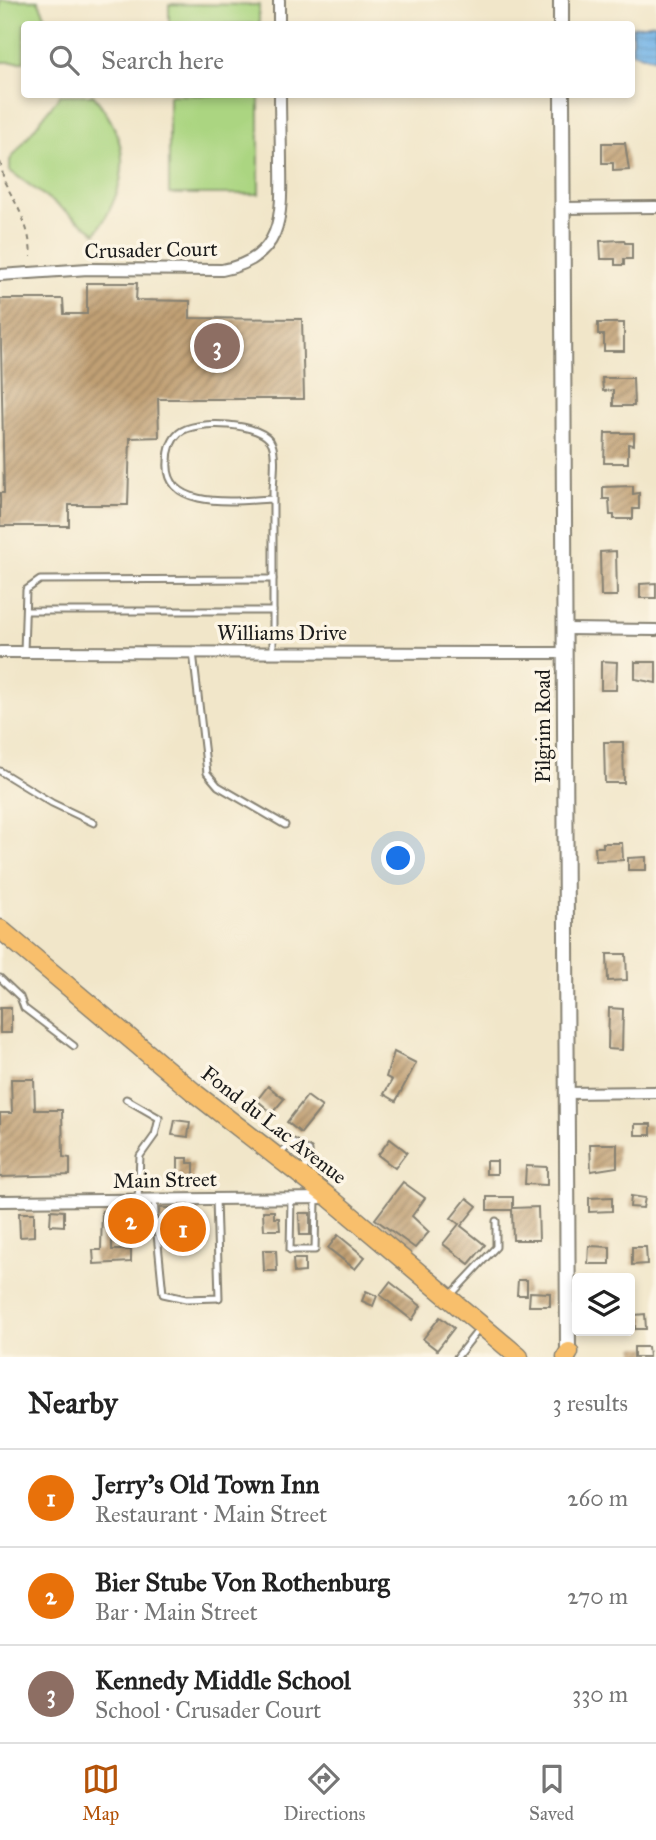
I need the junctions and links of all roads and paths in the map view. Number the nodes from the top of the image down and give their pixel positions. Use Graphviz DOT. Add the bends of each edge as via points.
graph roads {
  1 [pos="279,0"];
  2 [pos="561,0"];
  3 [pos="279,21"];
  4 [pos="561,21"];
  5 [pos="280,98"];
  6 [pos="562,98"];
  7 [pos="0,162"];
  8 [pos="656,207"];
  9 [pos="562,208"];
  10 [pos="31,257"];
  11 [pos="0,275"];
  12 [pos="273,499"];
  13 [pos="273,579"];
  14 [pos="26,611"];
  15 [pos="273,611"];
  16 [pos="564,629"];
  17 [pos="656,630"];
  18 [pos="0,652"];
  19 [pos="24,652"];
  20 [pos="193,652"];
  21 [pos="273,652"];
  22 [pos="564,653"];
  23 [pos="0,771"];
  24 [pos="94,823"];
  25 [pos="285,825"];
  26 [pos="0,929"];
  27 [pos="0,978"];
  28 [pos="74,1046"];
  29 [pos="656,1092"];
  30 [pos="566,1093"];
  31 [pos="126,1099"];
  32 [pos="291,1198"];
  33 [pos="323,1198"];
  34 [pos="216,1199"];
  35 [pos="138,1200"];
  36 [pos="155,1200"];
  37 [pos="0,1201"];
  38 [pos="155,1214"];
  39 [pos="496,1221"];
  40 [pos="156,1224"];
  41 [pos="448,1298"];
  42 [pos="481,1327"];
  43 [pos="568,1355"];
  44 [pos="457,1357"];
  45 [pos="519,1357"];
  1 -- 3 [label="street"];
  2 -- 4 [label="street"];
  5 -- 11 [label="street, Crusader Court" via="281,220 258,255 222,270 88,269"];
  6 -- 9 [label="street, Pilgrim Road"];
  7 -- 10 [label="path" via="3,181 31,234"];
  8 -- 9 [label="street"];
  9 -- 16 [label="street, Pilgrim Road"];
  12 -- 12 [label="lane" via="273,445 266,435 249,427 194,427 180,432 172,443 167,471 182,492 196,499"];
  12 -- 13 [label="lane"];
  13 -- 14 [label="lane" via="40,580 26,590"];
  13 -- 15 [label="lane"];
  14 -- 15 [label="lane"];
  14 -- 19 [label="lane"];
  15 -- 21 [label="lane"];
  16 -- 17 [label="street"];
  16 -- 22 [label="street, Pilgrim Road"];
  18 -- 19 [label="street, Williams Drive"];
  19 -- 20 [label="street, Williams Drive"];
  20 -- 21 [label="street, Williams Drive"];
  20 -- 25 [label="lane" via="206,773 218,786"];
  21 -- 22 [label="street, Williams Drive"];
  22 -- 30 [label="street, Pilgrim Road"];
  23 -- 24 [label="lane"];
  26 -- 33 [label="main road, Fond du Lac Avenue" via="196,1094 300,1174"];
  27 -- 28 [label="lane" via="20,997 24,1008"];
  29 -- 30 [label="street"];
  30 -- 43 [label="street, Pilgrim Road"];
  31 -- 35 [label="lane" via="159,1118 155,1135 140,1156"];
  32 -- 33 [label="street, Main Street"];
  32 -- 33 [label="lane" via="290,1250 315,1250"];
  32 -- 34 [label="street, Main Street"];
  33 -- 41 [label="main road, Fond du Lac Avenue"];
  34 -- 36 [label="street, Main Street"];
  34 -- 40 [label="lane" via="219,1298 163,1294"];
  35 -- 36 [label="street, Main Street"];
  35 -- 37 [label="street, Main Street"];
  36 -- 38 [label="lane"];
  39 -- 41 [label="lane" via="496,1247"];
  41 -- 42 [label="main road, Fond du Lac Avenue"];
  42 -- 44 [label="lane"];
  42 -- 45 [label="main road, Fond du Lac Avenue"];
}
